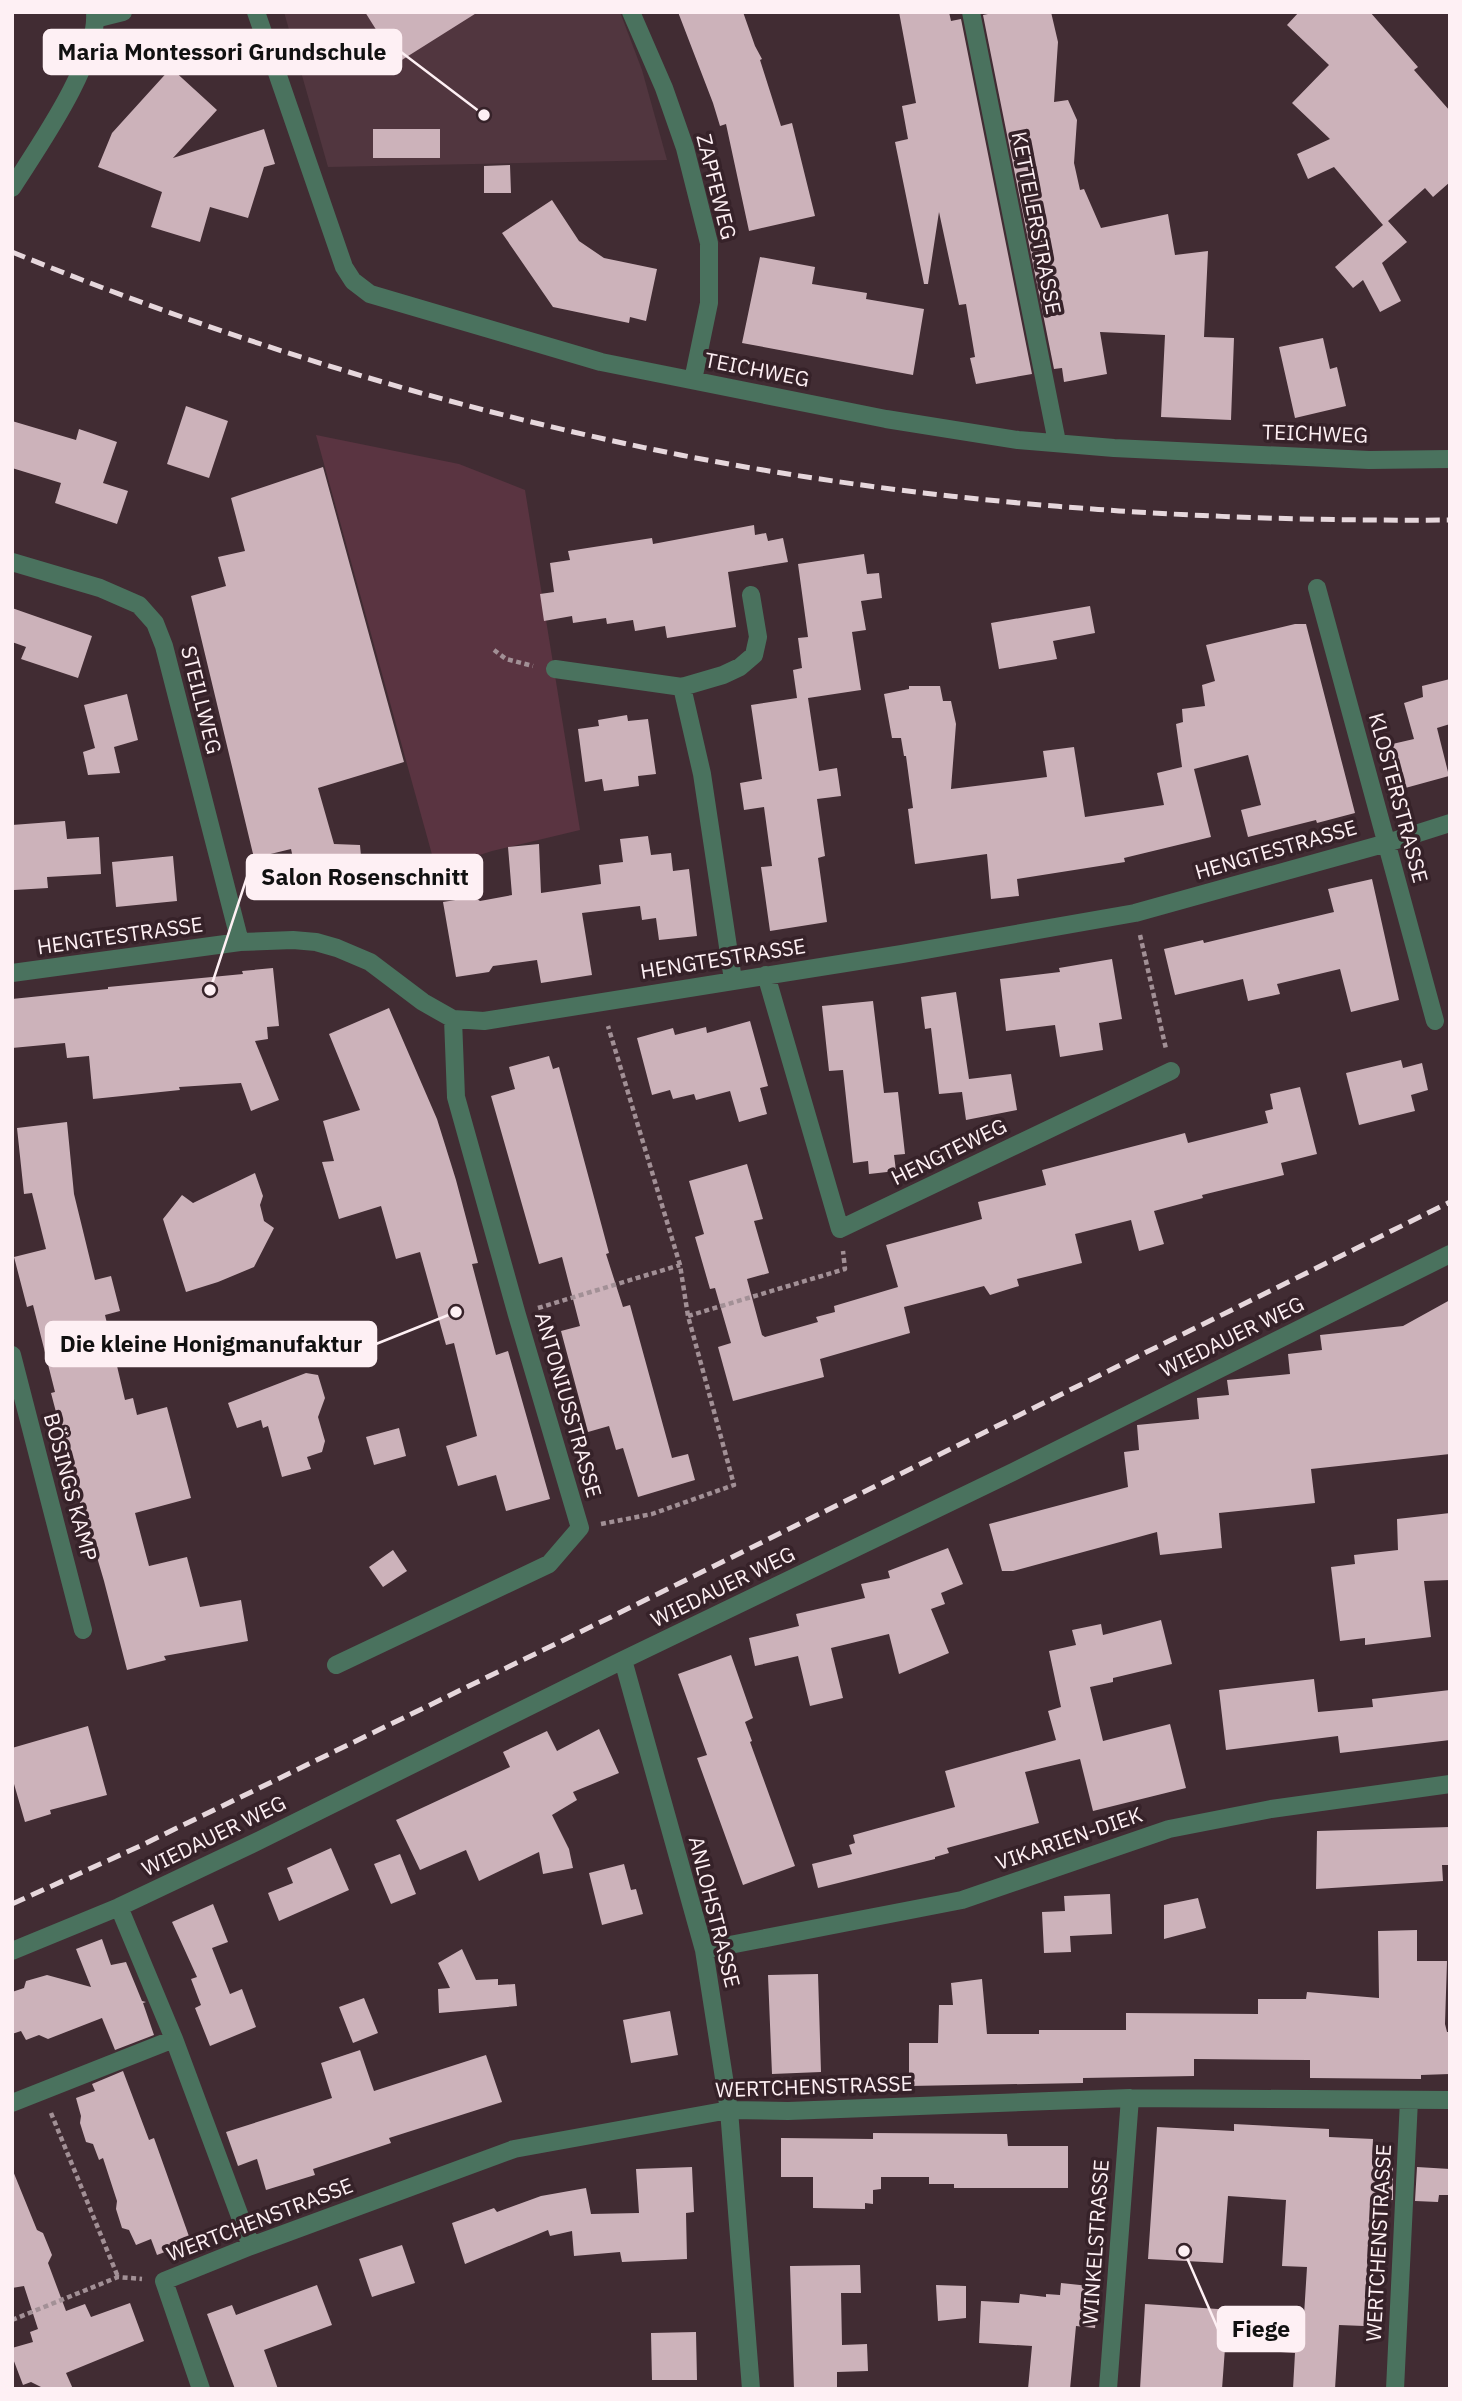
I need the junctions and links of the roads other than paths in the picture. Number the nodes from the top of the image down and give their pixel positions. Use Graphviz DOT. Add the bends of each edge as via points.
graph roads {
  1 [pos="123,12"];
  2 [pos="256,12"];
  3 [pos="631,12"];
  4 [pos="971,12"];
  5 [pos="95,16"];
  6 [pos="12,188"];
  7 [pos="693,380"];
  8 [pos="1057,442"];
  9 [pos="1450,459"];
  10 [pos="12,562"];
  11 [pos="1317,588"];
  12 [pos="751,595"];
  13 [pos="555,669"];
  14 [pos="682,687"];
  15 [pos="1450,823"];
  16 [pos="1387,843"];
  17 [pos="240,942"];
  18 [pos="12,973"];
  19 [pos="766,975"];
  20 [pos="733,980"];
  21 [pos="453,1020"];
  22 [pos="1435,1021"];
  23 [pos="1171,1071"];
  24 [pos="1450,1254"];
  25 [pos="12,1355"];
  26 [pos="83,1630"];
  27 [pos="623,1660"];
  28 [pos="336,1665"];
  29 [pos="1450,1784"];
  30 [pos="119,1907"];
  31 [pos="704,1950"];
  32 [pos="12,1951"];
  33 [pos="174,2039"];
  34 [pos="1130,2098"];
  35 [pos="1409,2100"];
  36 [pos="1450,2100"];
  37 [pos="12,2103"];
  38 [pos="729,2110"];
  39 [pos="251,2246"];
  40 [pos="201,2389"];
  41 [pos="751,2389"];
  42 [pos="1108,2389"];
  43 [pos="1395,2389"];
  1 -- 5 [label="street"];
  2 -- 7 [label="street, TEICHWEG" via="344,267 353,281 370,294 601,362"];
  3 -- 7 [label="street, ZAPFEWEG" via="685,148 709,243 709,303"];
  4 -- 8 [label="street, KETTELERSTRASSE"];
  5 -- 6 [label="street" via="78,75 56,120"];
  7 -- 8 [label="street, TEICHWEG" via="886,419"];
  8 -- 9 [label="street, TEICHWEG" via="1356,459"];
  10 -- 17 [label="street, STEILLWEG" via="100,588 139,605 155,623"];
  11 -- 16 [label="street, KLOSTERSTRASSE"];
  12 -- 14 [label="street" via="758,637 754,655 723,675"];
  13 -- 14 [label="street"];
  14 -- 20 [label="street" via="702,774"];
  15 -- 16 [label="street, HENGTESTRASSE"];
  16 -- 19 [label="street, HENGTESTRASSE" via="1135,914"];
  16 -- 22 [label="street, KLOSTERSTRASSE"];
  17 -- 18 [label="street, HENGTESTRASSE"];
  17 -- 21 [label="street, HENGTESTRASSE" via="293,940 337,948 370,962"];
  19 -- 20 [label="street, HENGTESTRASSE"];
  19 -- 23 [label="street, HENGTEWEG" via="840,1229"];
  20 -- 21 [label="street, HENGTESTRASSE" via="484,1021"];
  21 -- 28 [label="street, ANTONIUSSTRASSE" via="456,1097 580,1528 549,1564"];
  24 -- 27 [label="street, WIEDAUER WEG"];
  25 -- 26 [label="street, BÖSINGS KAMP"];
  27 -- 30 [label="street, WIEDAUER WEG"];
  27 -- 31 [label="street, ANLOHSTRASSE"];
  29 -- 31 [label="street, VIKARIEN-DIEK" via="1169,1829 962,1899"];
  30 -- 32 [label="street, WIEDAUER WEG"];
  30 -- 33 [label="street"];
  31 -- 38 [label="street, ANLOHSTRASSE"];
  33 -- 37 [label="street"];
  33 -- 39 [label="street"];
  34 -- 35 [label="street, WERTCHENSTRASSE"];
  34 -- 38 [label="street, WERTCHENSTRASSE"];
  34 -- 42 [label="street, WINKELSTRASSE"];
  35 -- 36 [label="street, WERTCHENSTRASSE"];
  35 -- 43 [label="street, WERTCHENSTRASSE"];
  38 -- 39 [label="street, WERTCHENSTRASSE" via="514,2149"];
  38 -- 41 [label="street, ANLOHSTRASSE"];
  39 -- 40 [label="street, WERTCHENSTRASSE" via="164,2281"];
}
